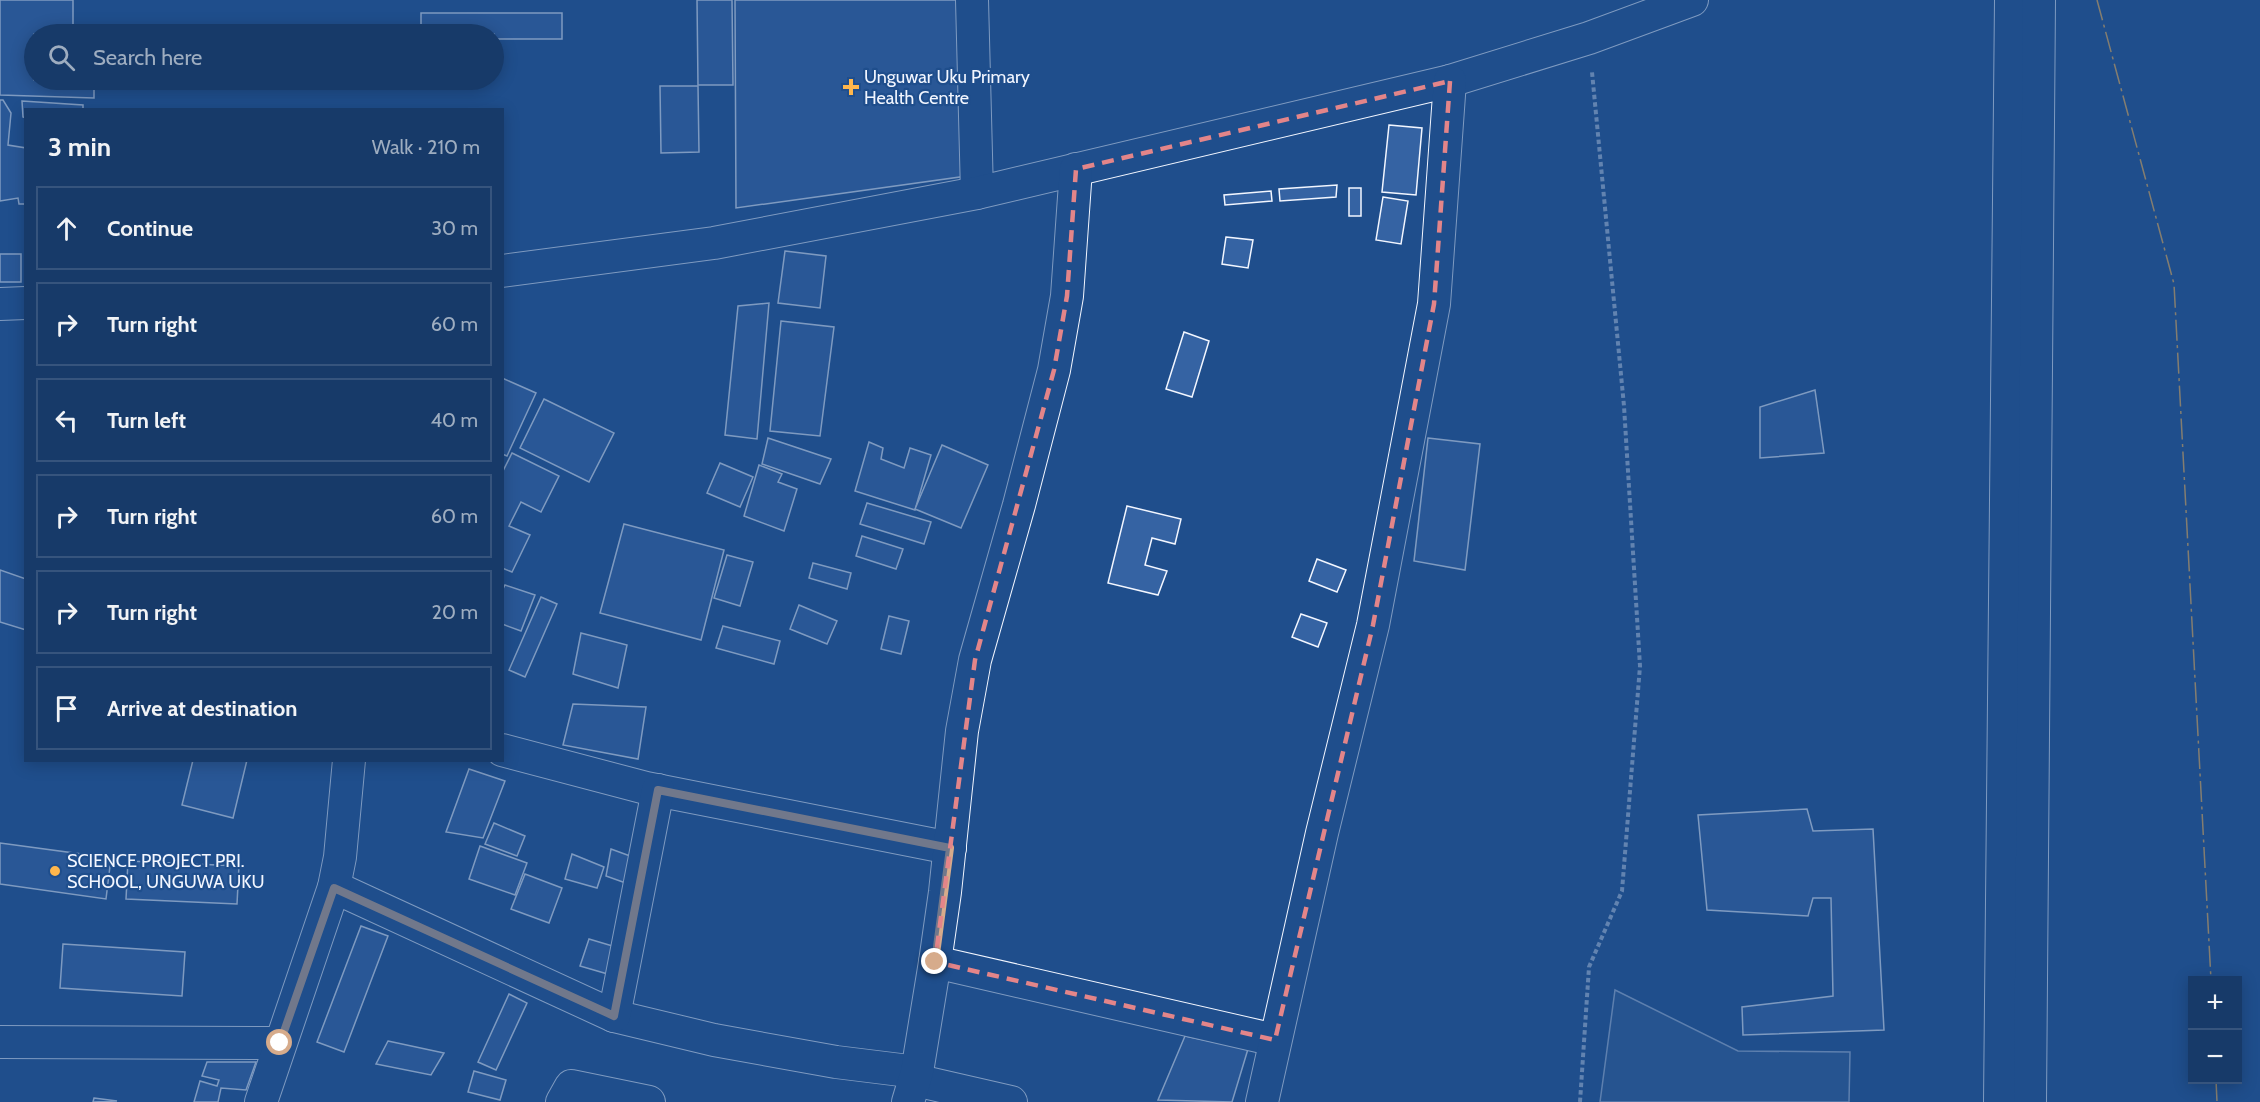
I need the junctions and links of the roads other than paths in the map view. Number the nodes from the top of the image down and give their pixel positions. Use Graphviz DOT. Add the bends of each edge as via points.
graph roads {
  1 [pos="972,0"];
  2 [pos="1692,0"];
  3 [pos="2011,0"];
  4 [pos="2039,0"];
  5 [pos="1450,81"];
  6 [pos="1076,169"];
  7 [pos="977,193"];
  8 [pos="504,270"];
  9 [pos="24,303"];
  10 [pos="0,304"];
  11 [pos="504,751"];
  12 [pos="349,762"];
  13 [pos="658,790"];
  14 [pos="950,848"];
  15 [pos="334,888"];
  16 [pos="935,962"];
  17 [pos="614,1016"];
  18 [pos="1275,1040"];
  19 [pos="0,1042"];
  20 [pos="280,1043"];
  21 [pos="914,1085"];
  22 [pos="261,1102"];
  23 [pos="562,1102"];
  24 [pos="649,1102"];
  25 [pos="1011,1102"];
  26 [pos="1262,1102"];
  27 [pos="2001,1102"];
  28 [pos="2030,1102"];
  1 -- 7 [label="street"];
  2 -- 5 [label="street" via="1589,38"];
  3 -- 27 [label="street"];
  4 -- 28 [label="street"];
  5 -- 6 [label="street"];
  5 -- 18 [label="street" via="1434,304 1373,625"];
  6 -- 7 [label="street"];
  6 -- 14 [label="street" via="1060,339 975,660 962,731"];
  7 -- 8 [label="street" via="714,243"];
  9 -- 10 [label="street"];
  11 -- 13 [label="street"];
  12 -- 15 [label="street"];
  13 -- 14 [label="street"];
  13 -- 17 [label="street"];
  14 -- 16 [label="street"];
  15 -- 17 [label="street"];
  15 -- 20 [label="street"];
  16 -- 18 [label="street"];
  16 -- 21 [label="street"];
  17 -- 21 [label="street" via="714,1040 836,1062"];
  18 -- 26 [label="street"];
  19 -- 20 [label="street"];
  20 -- 22 [label="street"];
  21 -- 25 [label="street"];
  23 -- 24 [label="street" via="571,1086"];
}
